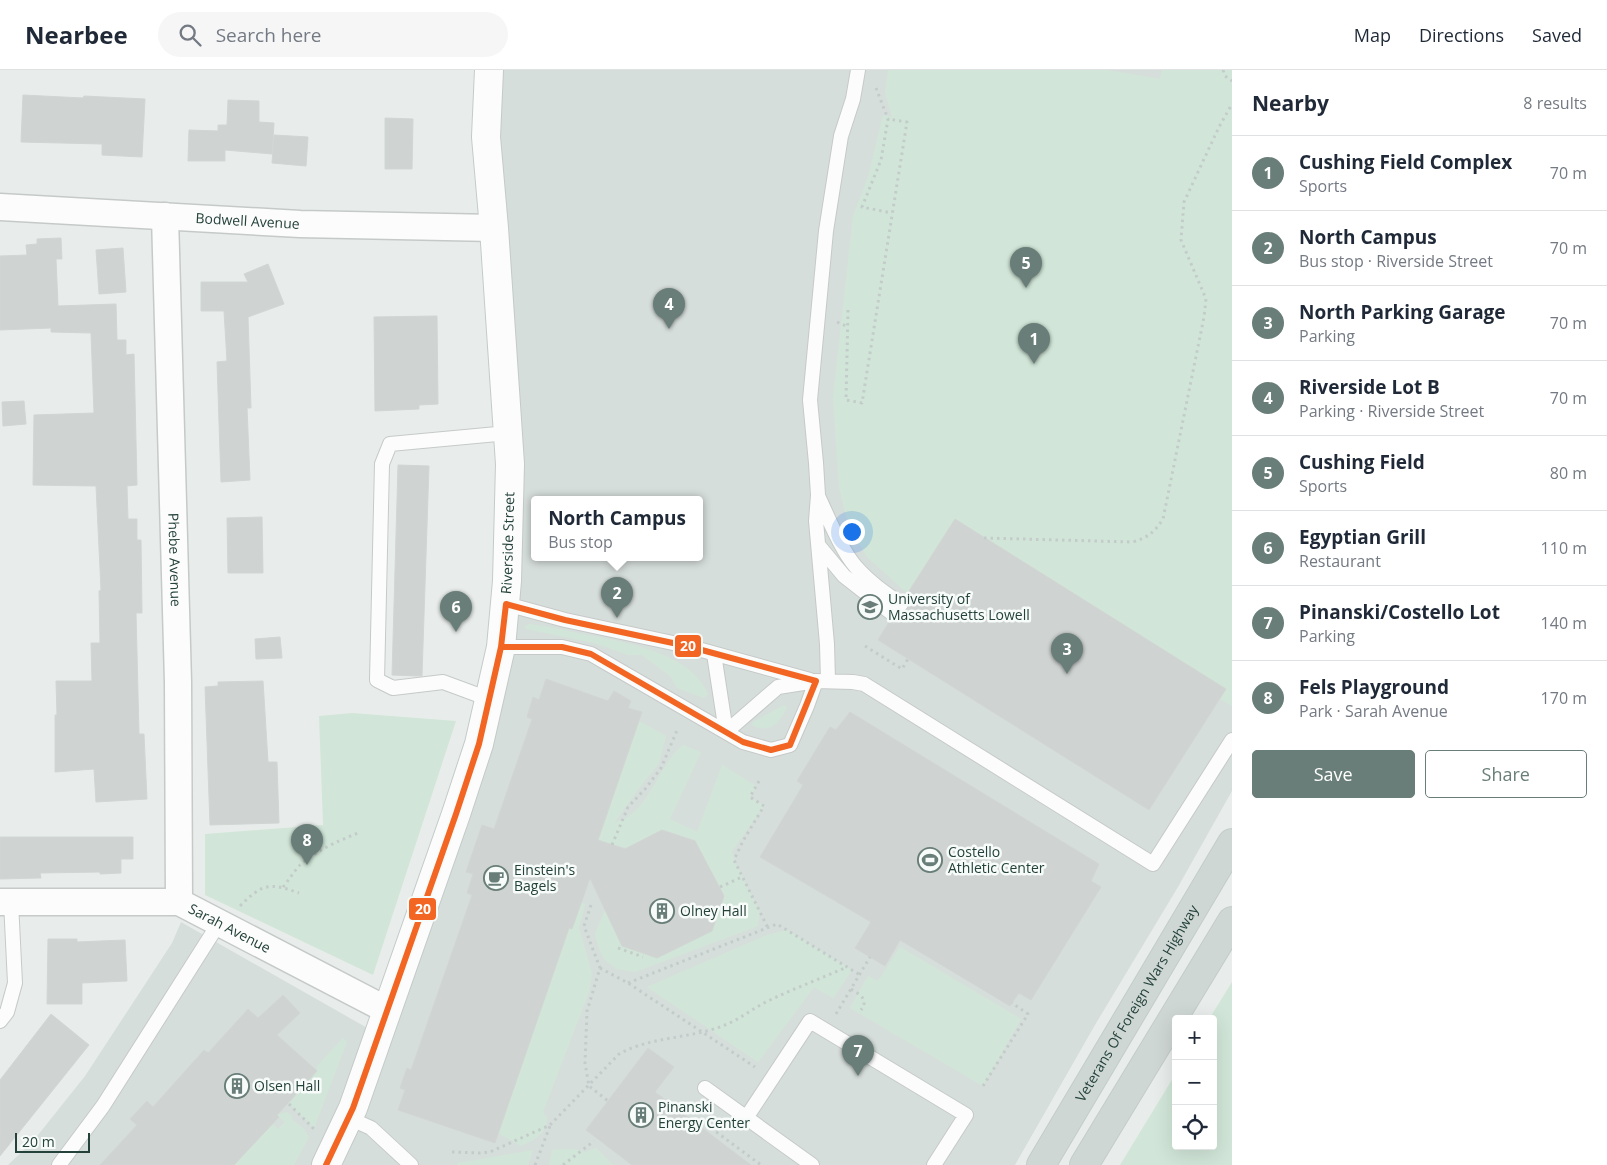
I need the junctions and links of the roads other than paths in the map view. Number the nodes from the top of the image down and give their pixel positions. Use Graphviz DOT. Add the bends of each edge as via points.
graph roads {
  1 [pos="489,70"];
  2 [pos="858,70"];
  3 [pos="0,207"];
  4 [pos="165,216"];
  5 [pos="494,228"];
  6 [pos="508,433"];
  7 [pos="818,495"];
  8 [pos="819,546"];
  9 [pos="506,604"];
  10 [pos="501,647"];
  11 [pos="714,654"];
  12 [pos="822,681"];
  13 [pos="489,699"];
  14 [pos="726,732"];
  15 [pos="1232,740"];
  16 [pos="1232,843"];
  17 [pos="6,902"];
  18 [pos="179,902"];
  19 [pos="227,917"];
  20 [pos="1232,921"];
  21 [pos="387,1010"];
  22 [pos="0,1021"];
  23 [pos="705,1088"];
  24 [pos="349,1118"];
  25 [pos="746,1118"];
  26 [pos="59,1165"];
  27 [pos="326,1165"];
  28 [pos="411,1165"];
  29 [pos="812,1165"];
  30 [pos="934,1165"];
  31 [pos="1041,1165"];
  32 [pos="1084,1165"];
  1 -- 5 [label="main road, Riverside Street" via="486,137"];
  2 -- 7 [label="lane" via="841,136 825,241 810,400"];
  3 -- 4 [label="street, Bodwell Avenue"];
  4 -- 5 [label="street, Bodwell Avenue" via="300,224"];
  4 -- 18 [label="street, Phebe Avenue" via="178,682"];
  5 -- 6 [label="main road, Riverside Street"];
  6 -- 9 [label="main road, Riverside Street"];
  6 -- 13 [label="lane" via="390,444 382,464 377,680 393,688 443,682"];
  7 -- 8 [label="lane" via="816,521"];
  7 -- 8 [label="lane" via="855,566 897,610 844,576"];
  8 -- 12 [label="lane" via="827,644"];
  9 -- 10 [label="main road, Riverside Street"];
  9 -- 11 [label="lane"];
  10 -- 13 [label="main road, Riverside Street"];
  10 -- 14 [label="lane" via="562,647 591,654"];
  11 -- 12 [label="lane"];
  11 -- 14 [label="lane"];
  12 -- 14 [label="lane" via="778,687"];
  12 -- 14 [label="lane" via="790,745 771,750 743,742"];
  12 -- 15 [label="lane" via="864,684 1153,864"];
  13 -- 21 [label="main road, Riverside Street" via="479,744"];
  16 -- 31 [label="main road, Veterans Of Foreign Wars Highway"];
  17 -- 18 [label="street, Sarah Avenue"];
  17 -- 22 [label="lane" via="15,983 7,1012"];
  18 -- 19 [label="street, Sarah Avenue"];
  19 -- 21 [label="street, Sarah Avenue"];
  19 -- 26 [label="lane" via="103,1106"];
  20 -- 32 [label="main road"];
  21 -- 24 [label="main road, Riverside Street"];
  23 -- 25 [label="lane"];
  24 -- 27 [label="main road, Riverside Street"];
  24 -- 28 [label="lane" via="371,1128"];
  25 -- 29 [label="lane"];
  25 -- 30 [label="lane" via="810,1021 966,1115"];
}
